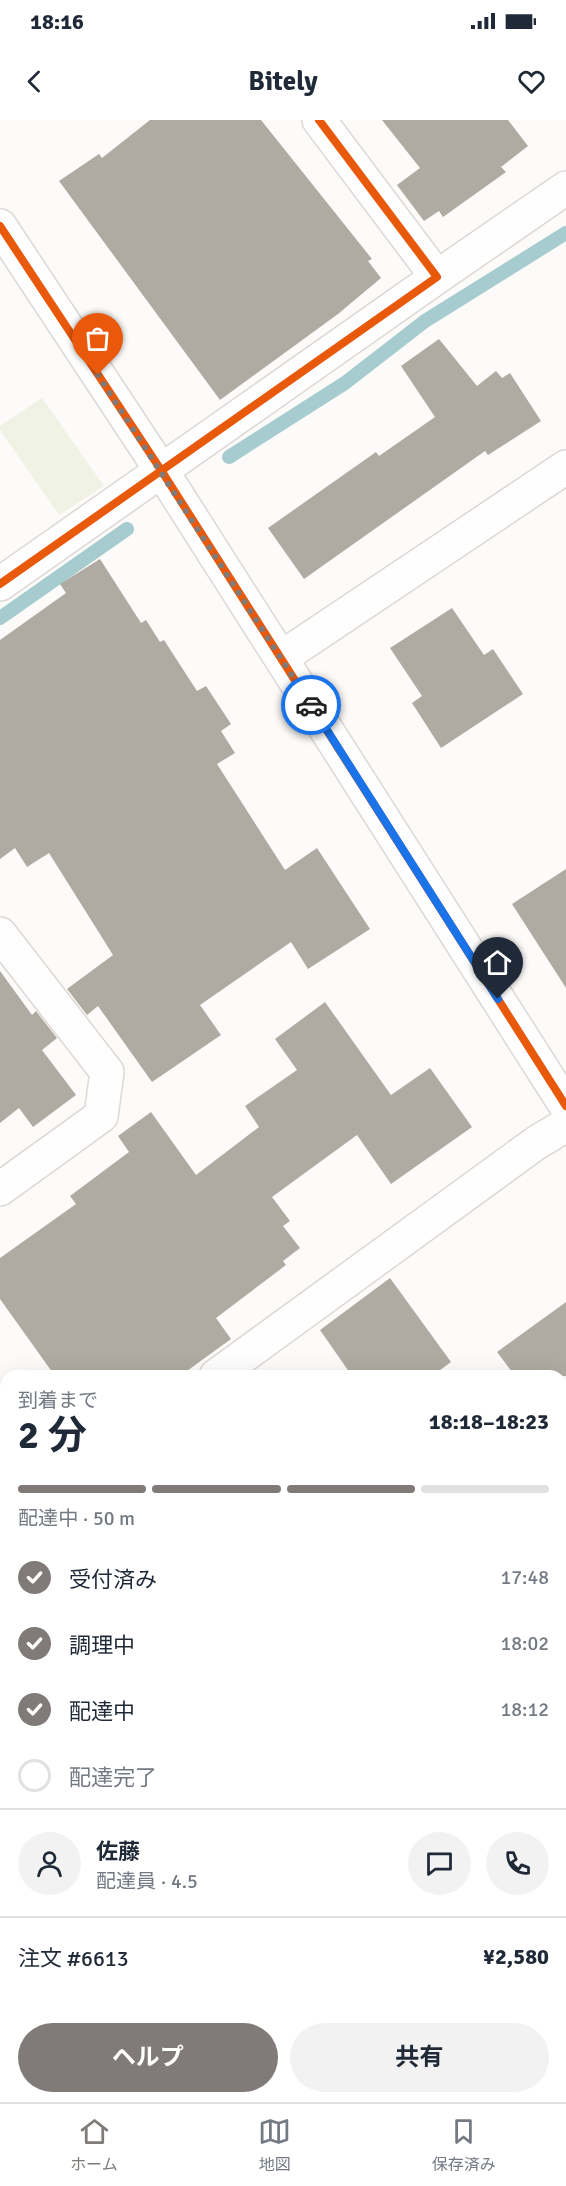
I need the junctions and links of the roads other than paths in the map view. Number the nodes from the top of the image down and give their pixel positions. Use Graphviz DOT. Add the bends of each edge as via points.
graph roads {
  1 [pos="319,120"];
  2 [pos="566,188"];
  3 [pos="3,239"];
  4 [pos="437,277"];
  5 [pos="566,467"];
  6 [pos="161,470"];
  7 [pos="0,584"];
  8 [pos="281,658"];
  9 [pos="2,940"];
  10 [pos="566,1106"];
  11 [pos="566,1125"];
  12 [pos="0,1189"];
  13 [pos="224,1370"];
  1 -- 4 [label="street"];
  2 -- 4 [label="street"];
  3 -- 6 [label="street"];
  4 -- 6 [label="street"];
  5 -- 8 [label="street"];
  6 -- 7 [label="street"];
  6 -- 8 [label="street"];
  8 -- 10 [label="street"];
  9 -- 12 [label="street" via="107,1072 101,1116"];
  11 -- 13 [label="street"];
}
